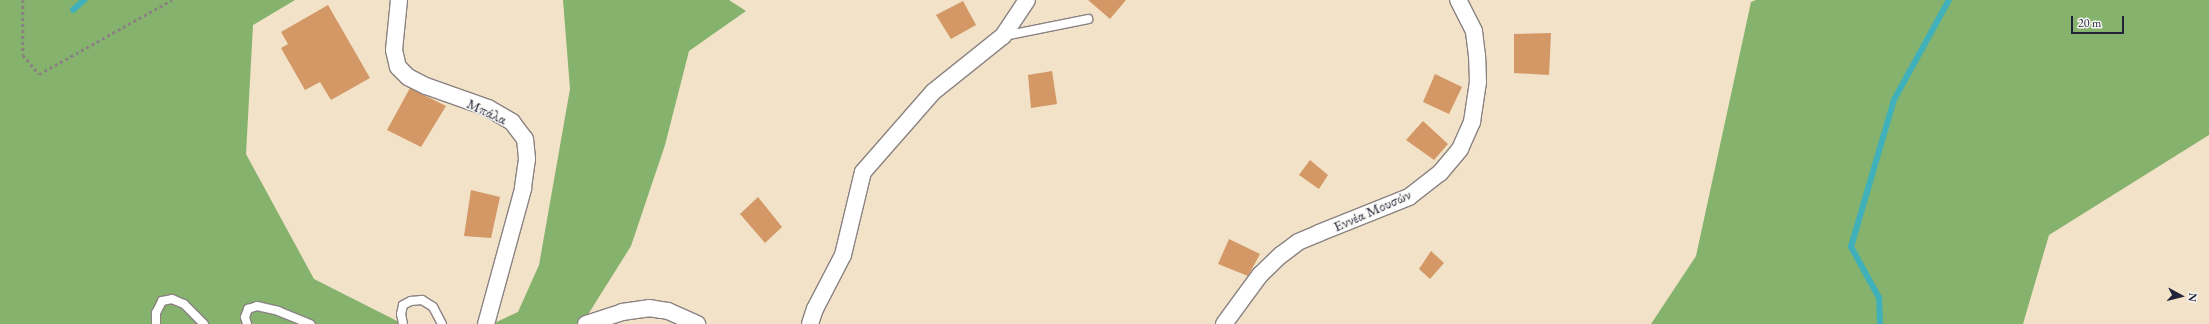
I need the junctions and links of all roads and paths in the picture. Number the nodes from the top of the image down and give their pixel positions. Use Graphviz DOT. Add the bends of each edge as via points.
graph roads {
  1 [pos="23,0"];
  2 [pos="172,0"];
  3 [pos="398,0"];
  4 [pos="1027,0"];
  5 [pos="1458,0"];
  6 [pos="1088,19"];
  7 [pos="1003,36"];
  8 [pos="156,324"];
  9 [pos="204,324"];
  10 [pos="247,324"];
  11 [pos="311,324"];
  12 [pos="403,324"];
  13 [pos="442,324"];
  14 [pos="486,324"];
  15 [pos="586,324"];
  16 [pos="698,324"];
  17 [pos="810,324"];
  18 [pos="1224,324"];
  1 -- 2 [label="path" via="23,55 39,74"];
  3 -- 14 [label="street, Μπάλα" via="394,50 398,67 408,77 426,86 488,108 512,122 525,139 528,159 523,189"];
  4 -- 7 [label="street"];
  5 -- 18 [label="street, Εννέα Μουσών" via="1474,31 1478,56 1478,82 1472,122 1460,149 1440,173 1409,196 1298,242 1280,255 1260,275"];
  6 -- 7 [label="lane"];
  7 -- 17 [label="street" via="933,92 863,172 843,255"];
  8 -- 9 [label="lane" via="156,313 162,302 172,299 184,304"];
  10 -- 11 [label="lane" via="244,316 248,310 257,306"];
  12 -- 13 [label="lane" via="403,305 411,300 422,300 433,307"];
  15 -- 16 [label="street" via="622,312 649,308 668,311"];
}
